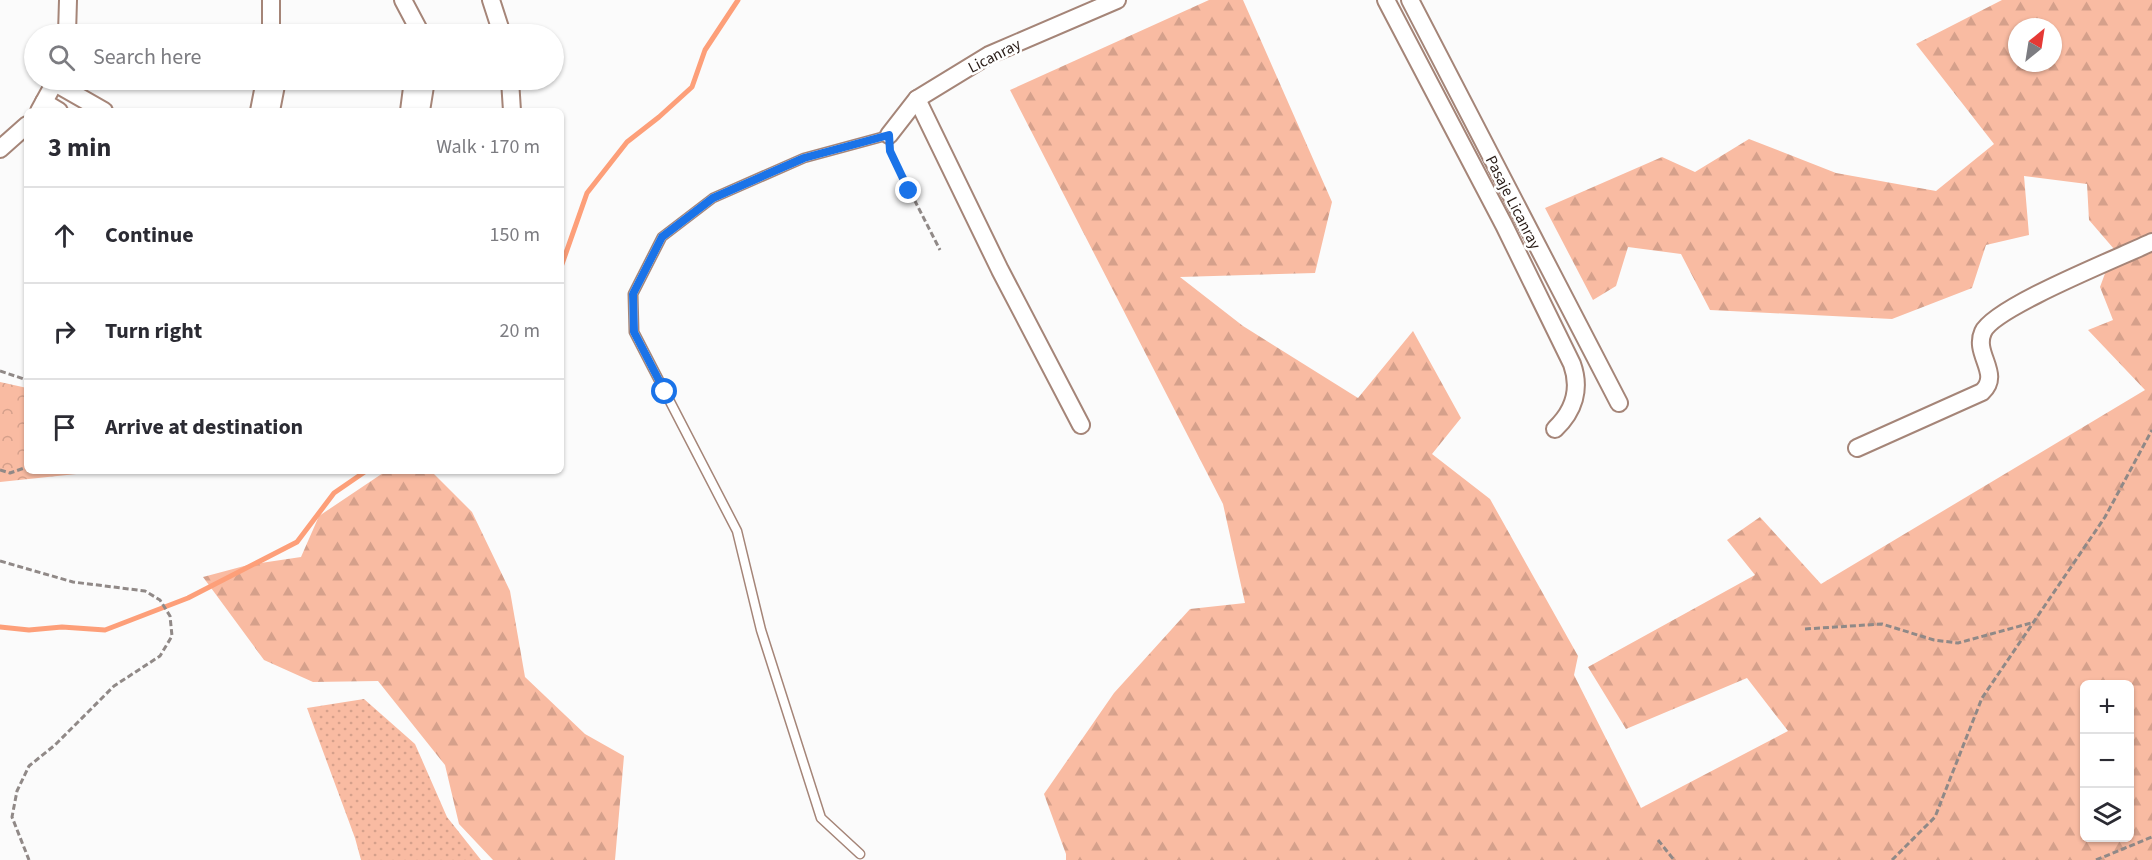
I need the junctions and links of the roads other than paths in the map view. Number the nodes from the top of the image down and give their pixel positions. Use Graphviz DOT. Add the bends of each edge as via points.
graph roads {
  1 [pos="68,0"];
  2 [pos="270,0"];
  3 [pos="281,0"];
  4 [pos="403,0"];
  5 [pos="491,0"];
  6 [pos="1117,0"];
  7 [pos="1386,0"];
  8 [pos="1410,0"];
  9 [pos="68,24"];
  10 [pos="271,24"];
  11 [pos="282,24"];
  12 [pos="414,24"];
  13 [pos="499,24"];
  14 [pos="50,90"];
  15 [pos="70,90"];
  16 [pos="263,90"];
  17 [pos="275,90"];
  18 [pos="412,90"];
  19 [pos="424,90"];
  20 [pos="511,90"];
  21 [pos="917,99"];
  22 [pos="41,107"];
  23 [pos="99,108"];
  24 [pos="260,108"];
  25 [pos="272,108"];
  26 [pos="409,108"];
  27 [pos="421,108"];
  28 [pos="512,108"];
  29 [pos="24,128"];
  30 [pos="889,135"];
  31 [pos="0,149"];
  32 [pos="2152,242"];
  33 [pos="1619,403"];
  34 [pos="1081,425"];
  35 [pos="1555,429"];
  36 [pos="1857,448"];
  37 [pos="860,854"];
  1 -- 9 [label="street"];
  2 -- 10 [label="street"];
  3 -- 11 [label="street"];
  4 -- 12 [label="street"];
  5 -- 13 [label="street"];
  6 -- 21 [label="street, Licanray" via="989,55"];
  7 -- 35 [label="street" via="1572,364 1576,380 1574,402"];
  8 -- 33 [label="street, Pasaje Licanray"];
  14 -- 22 [label="street"];
  15 -- 23 [label="street"];
  16 -- 24 [label="street"];
  17 -- 25 [label="street"];
  18 -- 26 [label="street"];
  19 -- 27 [label="street"];
  20 -- 28 [label="street"];
  21 -- 30 [label="street, Licanray"];
  21 -- 34 [label="street"];
  29 -- 31 [label="street"];
  30 -- 37 [label="lane" via="804,158 713,198 662,237 633,294 634,332 737,531 761,630 821,818"];
  32 -- 36 [label="street" via="2016,304 1994,318 1980,339 1990,372 1986,388"];
}
